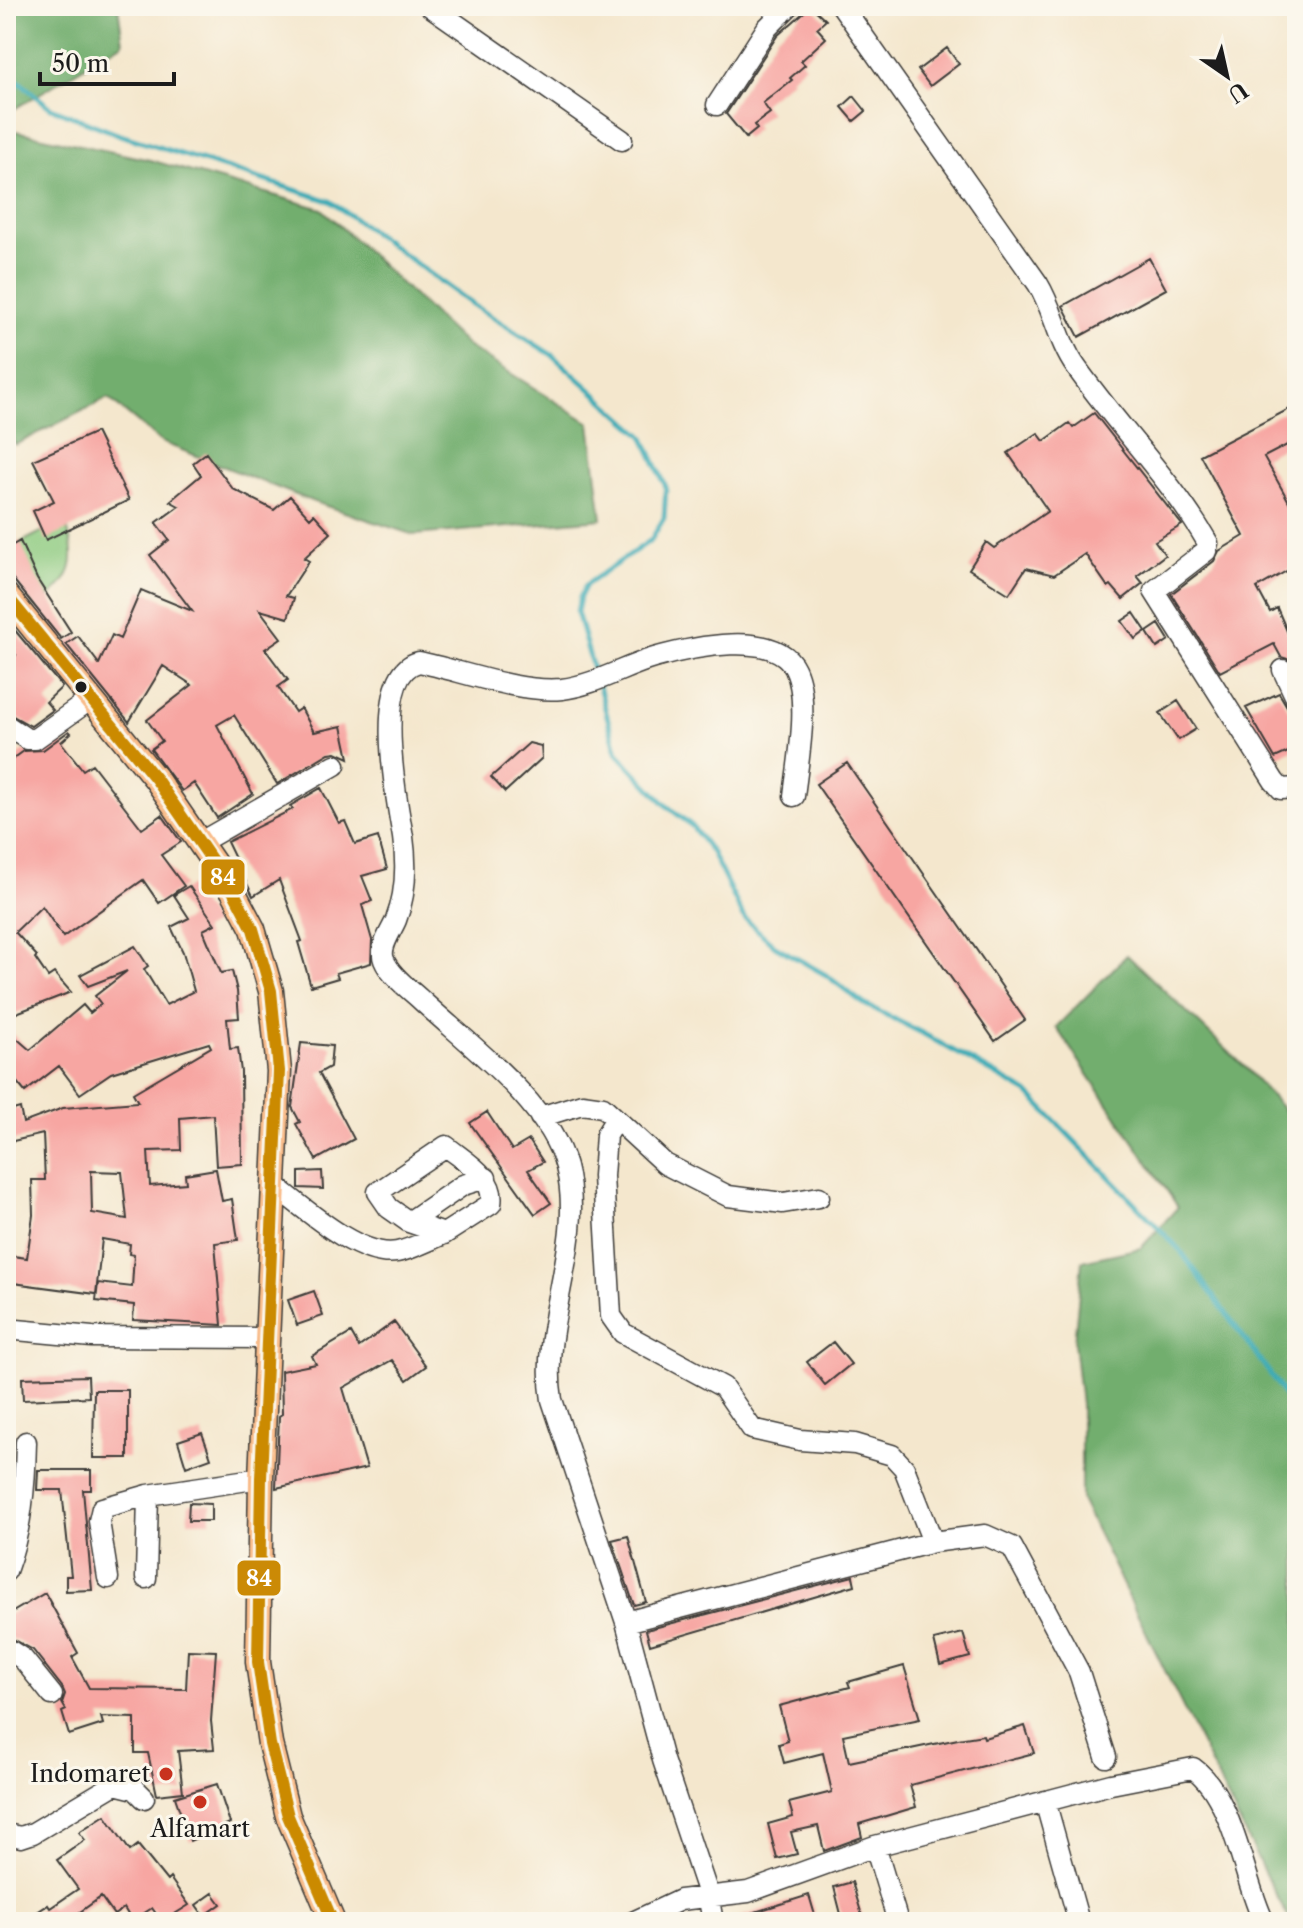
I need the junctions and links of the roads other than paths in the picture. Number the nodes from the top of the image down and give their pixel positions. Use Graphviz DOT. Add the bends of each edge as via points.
graph roads {
  1 [pos="430,6"];
  2 [pos="789,6"];
  3 [pos="842,6"];
  4 [pos="717,105"];
  5 [pos="622,140"];
  6 [pos="6,595"];
  7 [pos="1283,670"];
  8 [pos="91,699"];
  9 [pos="1297,700"];
  10 [pos="6,725"];
  11 [pos="335,765"];
  12 [pos="1297,788"];
  13 [pos="794,796"];
  14 [pos="199,843"];
  15 [pos="540,1117"];
  16 [pos="615,1120"];
  17 [pos="486,1178"];
  18 [pos="274,1185"];
  19 [pos="819,1197"];
  20 [pos="409,1222"];
  21 [pos="444,1234"];
  22 [pos="6,1329"];
  23 [pos="266,1338"];
  24 [pos="26,1442"];
  25 [pos="261,1478"];
  26 [pos="148,1495"];
  27 [pos="933,1542"];
  28 [pos="6,1571"];
  29 [pos="108,1578"];
  30 [pos="146,1578"];
  31 [pos="626,1622"];
  32 [pos="6,1648"];
  33 [pos="52,1695"];
  34 [pos="1106,1757"];
  35 [pos="144,1798"];
  36 [pos="1045,1801"];
  37 [pos="6,1834"];
  38 [pos="875,1846"];
  39 [pos="748,1892"];
  40 [pos="708,1894"];
  41 [pos="333,1922"];
  42 [pos="633,1922"];
  43 [pos="715,1922"];
  44 [pos="898,1922"];
  45 [pos="1079,1922"];
  46 [pos="1264,1922"];
  1 -- 5 [label="street"];
  2 -- 4 [label="street" via="767,28"];
  3 -- 12 [label="street" via="1038,284 1078,370 1199,527 1208,543 1206,551 1154,591 1274,781 1281,789"];
  6 -- 8 [label="main road"];
  7 -- 9 [label="street"];
  8 -- 10 [label="street" via="35,739"];
  8 -- 14 [label="main road"];
  11 -- 14 [label="street"];
  13 -- 15 [label="street" via="801,741 800,685 795,668 780,651 757,644 706,647 653,658 561,689 526,687 419,662 401,674 392,703 391,763 407,866 384,960"];
  14 -- 18 [label="main road" via="253,929 271,991 279,1071"];
  15 -- 16 [label="street" via="593,1104"];
  15 -- 31 [label="street" via="560,1149 571,1198 547,1371"];
  16 -- 19 [label="street" via="665,1164 728,1196 783,1203"];
  16 -- 27 [label="street" via="606,1135 603,1176 608,1303 623,1333 723,1387 752,1429 855,1444 892,1455 904,1468"];
  17 -- 20 [label="street" via="463,1185"];
  17 -- 20 [label="street" via="446,1146 378,1192"];
  17 -- 21 [label="street" via="491,1204"];
  18 -- 21 [label="street" via="344,1237 381,1252 399,1252"];
  18 -- 23 [label="main road"];
  20 -- 21 [label="street"];
  22 -- 23 [label="street" via="92,1337"];
  23 -- 25 [label="main road"];
  24 -- 28 [label="street" via="25,1495"];
  25 -- 26 [label="street"];
  25 -- 41 [label="main road" via="258,1662 270,1744 288,1816"];
  26 -- 29 [label="street" via="102,1508 99,1521"];
  26 -- 30 [label="street"];
  27 -- 31 [label="street"];
  27 -- 34 [label="street" via="985,1535 1012,1547 1079,1672"];
  31 -- 40 [label="street" via="663,1760"];
  32 -- 33 [label="street" via="23,1659"];
  35 -- 37 [label="street" via="135,1789 115,1784 33,1833"];
  36 -- 38 [label="street"];
  36 -- 45 [label="street"];
  36 -- 46 [label="street" via="1193,1768 1202,1773 1223,1811"];
  38 -- 39 [label="street"];
  38 -- 44 [label="street"];
  39 -- 40 [label="street"];
  39 -- 43 [label="street"];
  40 -- 42 [label="street" via="659,1908"];
  40 -- 43 [label="street"];
}
